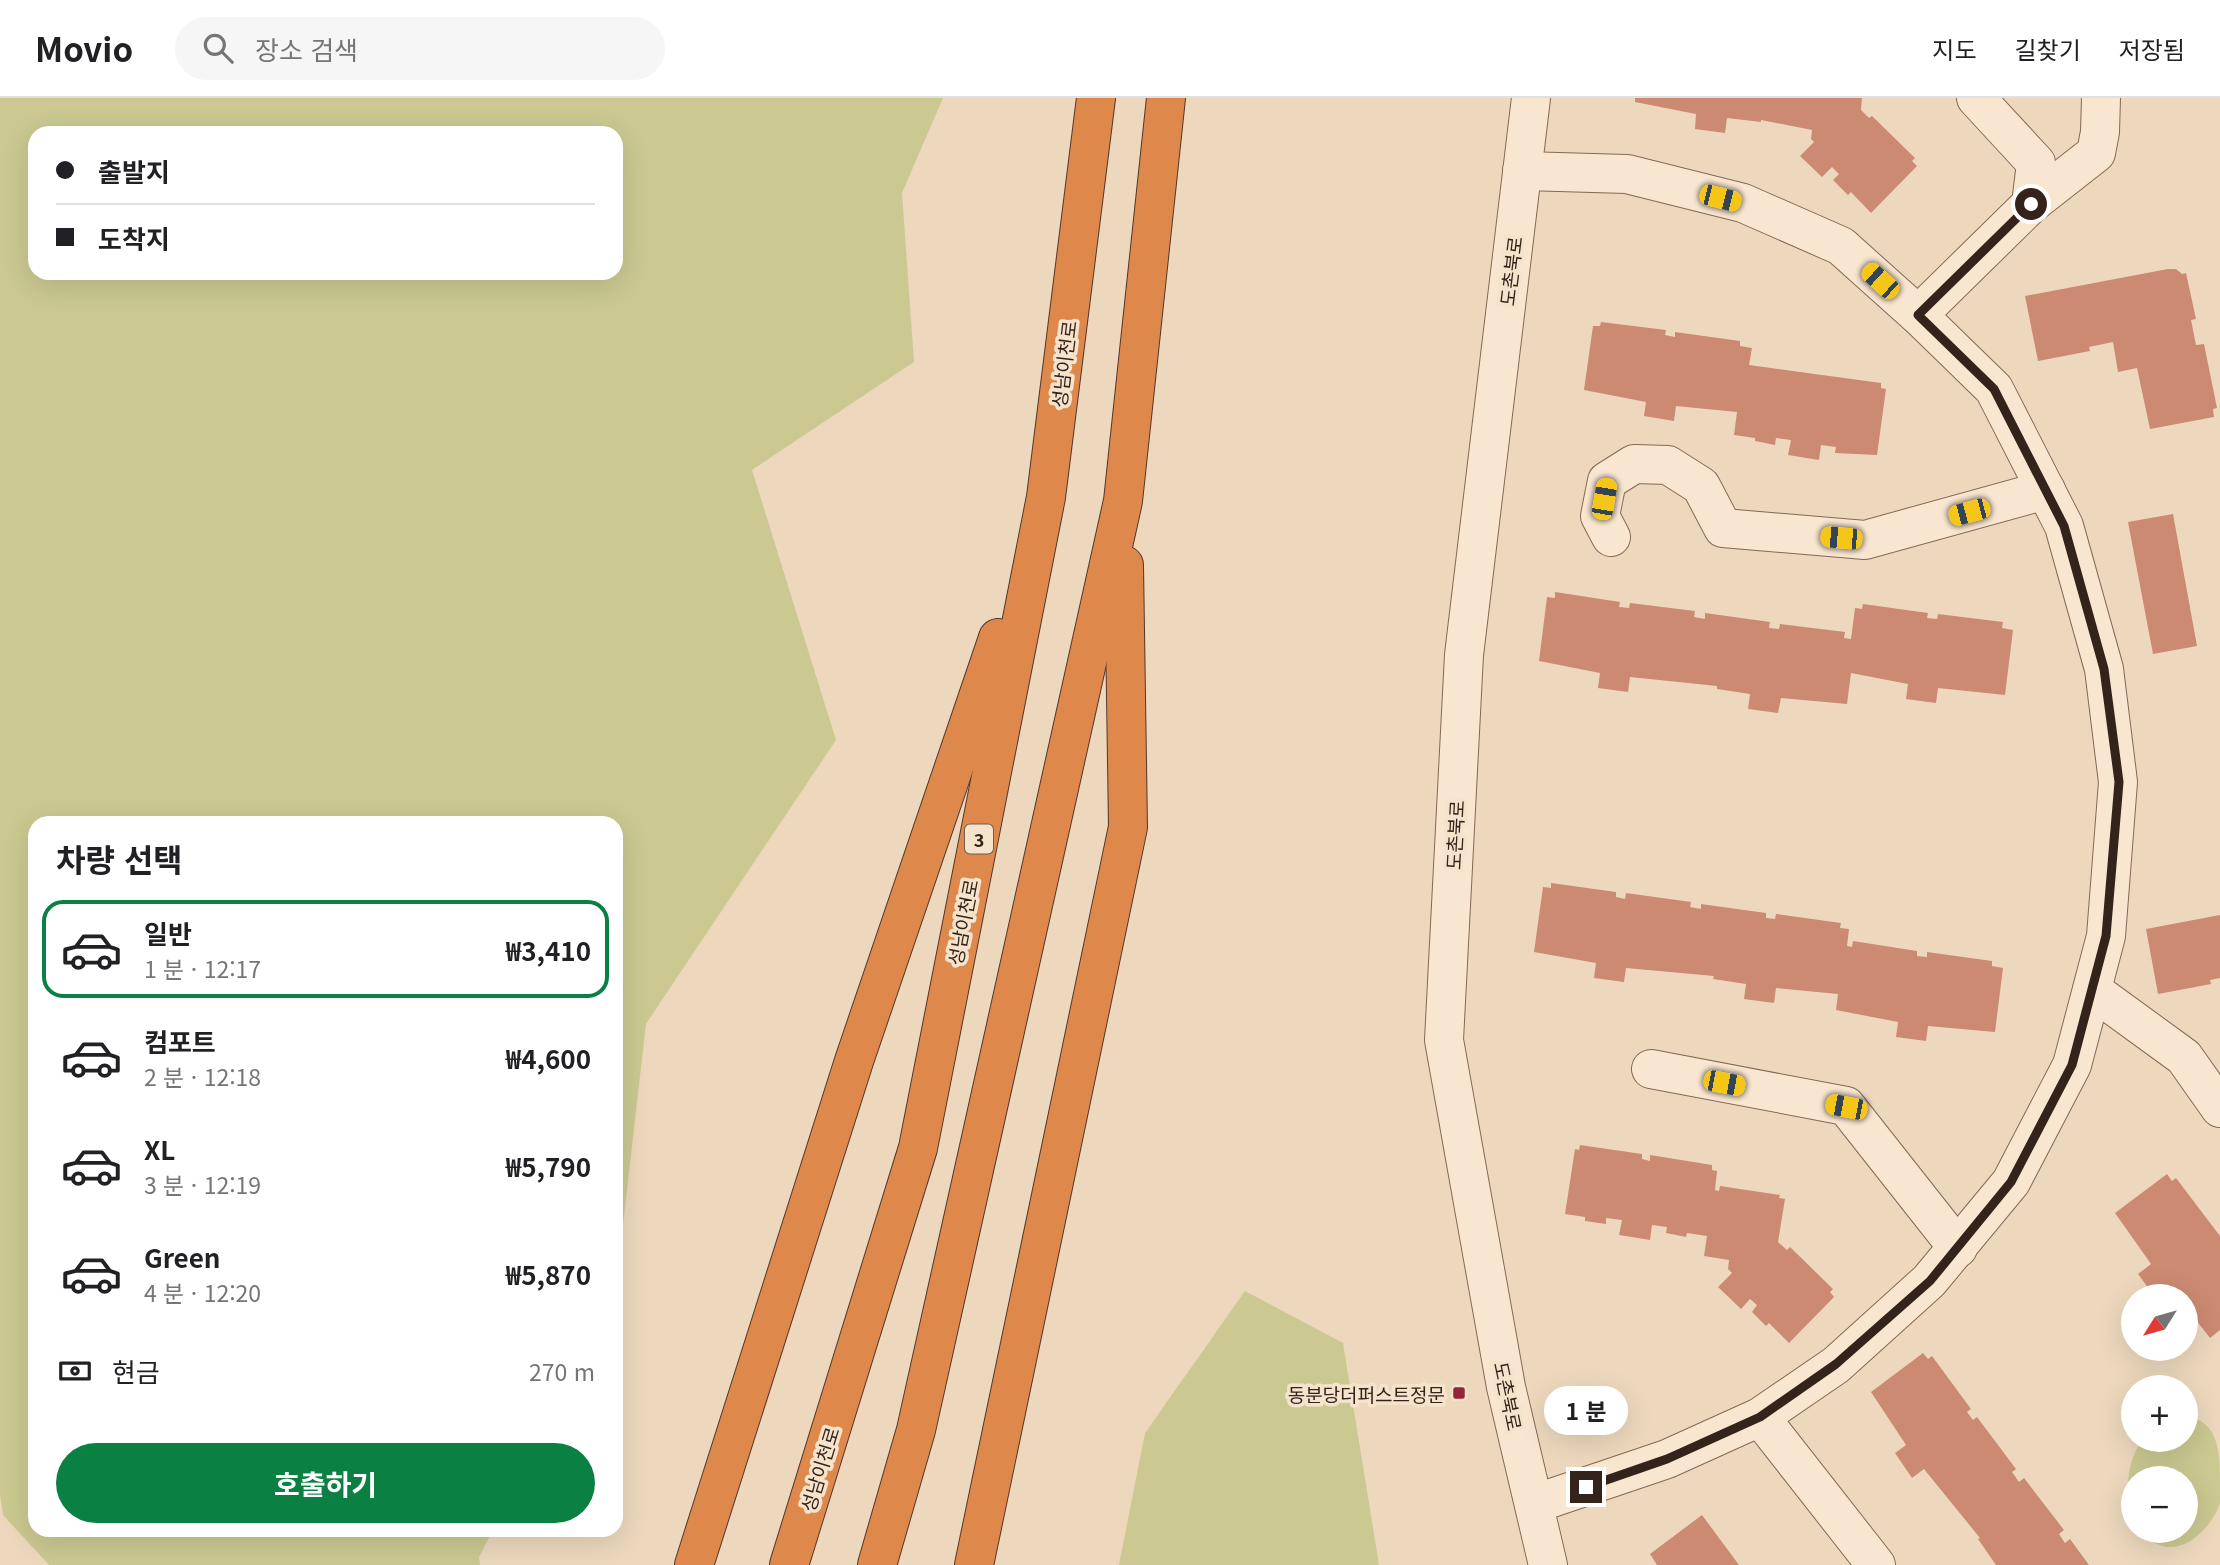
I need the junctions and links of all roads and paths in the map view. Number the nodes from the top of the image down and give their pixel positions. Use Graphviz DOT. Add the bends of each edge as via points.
graph roads {
  1 [pos="1097,98"];
  2 [pos="1166,98"];
  3 [pos="1531,98"];
  4 [pos="1976,98"];
  5 [pos="2101,98"];
  6 [pos="1522,171"];
  7 [pos="2031,204"];
  8 [pos="1918,315"];
  9 [pos="2046,490"];
  10 [pos="1046,497"];
  11 [pos="1123,501"];
  12 [pos="1611,537"];
  13 [pos="2092,990"];
  14 [pos="1651,1069"];
  15 [pos="2220,1108"];
  16 [pos="1958,1248"];
  17 [pos="1760,1417"];
  18 [pos="1534,1504"];
  19 [pos="694,1565"];
  20 [pos="789,1565"];
  21 [pos="877,1565"];
  22 [pos="974,1565"];
  23 [pos="1548,1565"];
  24 [pos="1876,1565"];
  1 -- 10 [label="highway, 성남이천로 / 3"];
  2 -- 11 [label="highway"];
  3 -- 6 [label="street, 도촌북로"];
  4 -- 7 [label="street" via="2036,163"];
  5 -- 7 [label="street" via="2096,153"];
  6 -- 8 [label="street" via="1628,174 1743,203 1841,246"];
  6 -- 18 [label="street, 도촌북로" via="1464,655 1444,1040 1506,1387"];
  7 -- 8 [label="street"];
  8 -- 9 [label="street" via="1994,389"];
  9 -- 12 [label="street" via="1865,540 1723,528 1701,486 1668,465 1634,464 1607,481 1601,516"];
  9 -- 13 [label="street" via="2064,526 2104,669 2119,782 2106,936"];
  10 -- 19 [label="highway" via="854,1061"];
  10 -- 20 [label="highway, 성남이천로 / 3" via="918,1148"];
  11 -- 21 [label="highway" via="919,1417"];
  11 -- 22 [label="highway" via="1128,827"];
  13 -- 15 [label="street" via="2185,1057"];
  13 -- 16 [label="street" via="2072,1065 2011,1182"];
  14 -- 16 [label="street" via="1846,1107"];
  16 -- 17 [label="street" via="1930,1281 1836,1364"];
  17 -- 18 [label="street" via="1667,1459"];
  17 -- 24 [label="street"];
  18 -- 23 [label="street, 도촌북로"];
}
